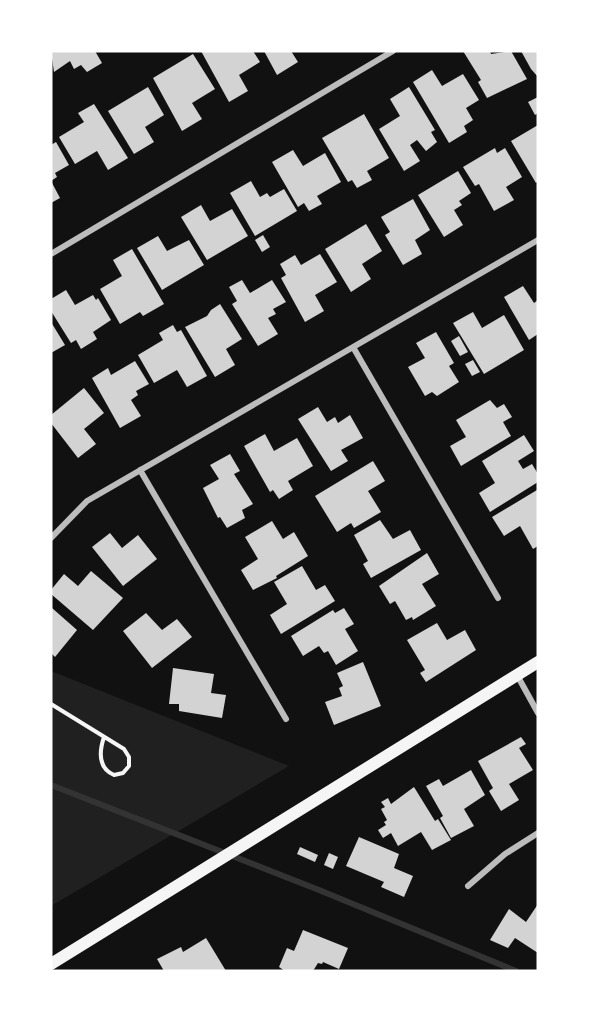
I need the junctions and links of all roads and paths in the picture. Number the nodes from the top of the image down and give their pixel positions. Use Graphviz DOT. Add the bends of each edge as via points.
graph roads {
  1 [pos="393,51"];
  2 [pos="538,240"];
  3 [pos="51,254"];
  4 [pos="353,347"];
  5 [pos="140,470"];
  6 [pos="51,538"];
  7 [pos="498,598"];
  8 [pos="538,662"];
  9 [pos="517,675"];
  10 [pos="51,704"];
  11 [pos="538,713"];
  12 [pos="286,719"];
  13 [pos="104,737"];
  14 [pos="538,833"];
  15 [pos="468,886"];
  16 [pos="51,963"];
  1 -- 3 [label="street"];
  2 -- 4 [label="street"];
  4 -- 5 [label="street"];
  4 -- 7 [label="street"];
  5 -- 6 [label="street" via="87,501"];
  5 -- 12 [label="street"];
  8 -- 9 [label="main road"];
  9 -- 11 [label="street"];
  9 -- 16 [label="main road"];
  10 -- 13 [label="path"];
  13 -- 13 [label="path" via="124,749 129,757 129,766 123,772 114,775 102,764"];
  14 -- 15 [label="street" via="505,854"];
}
